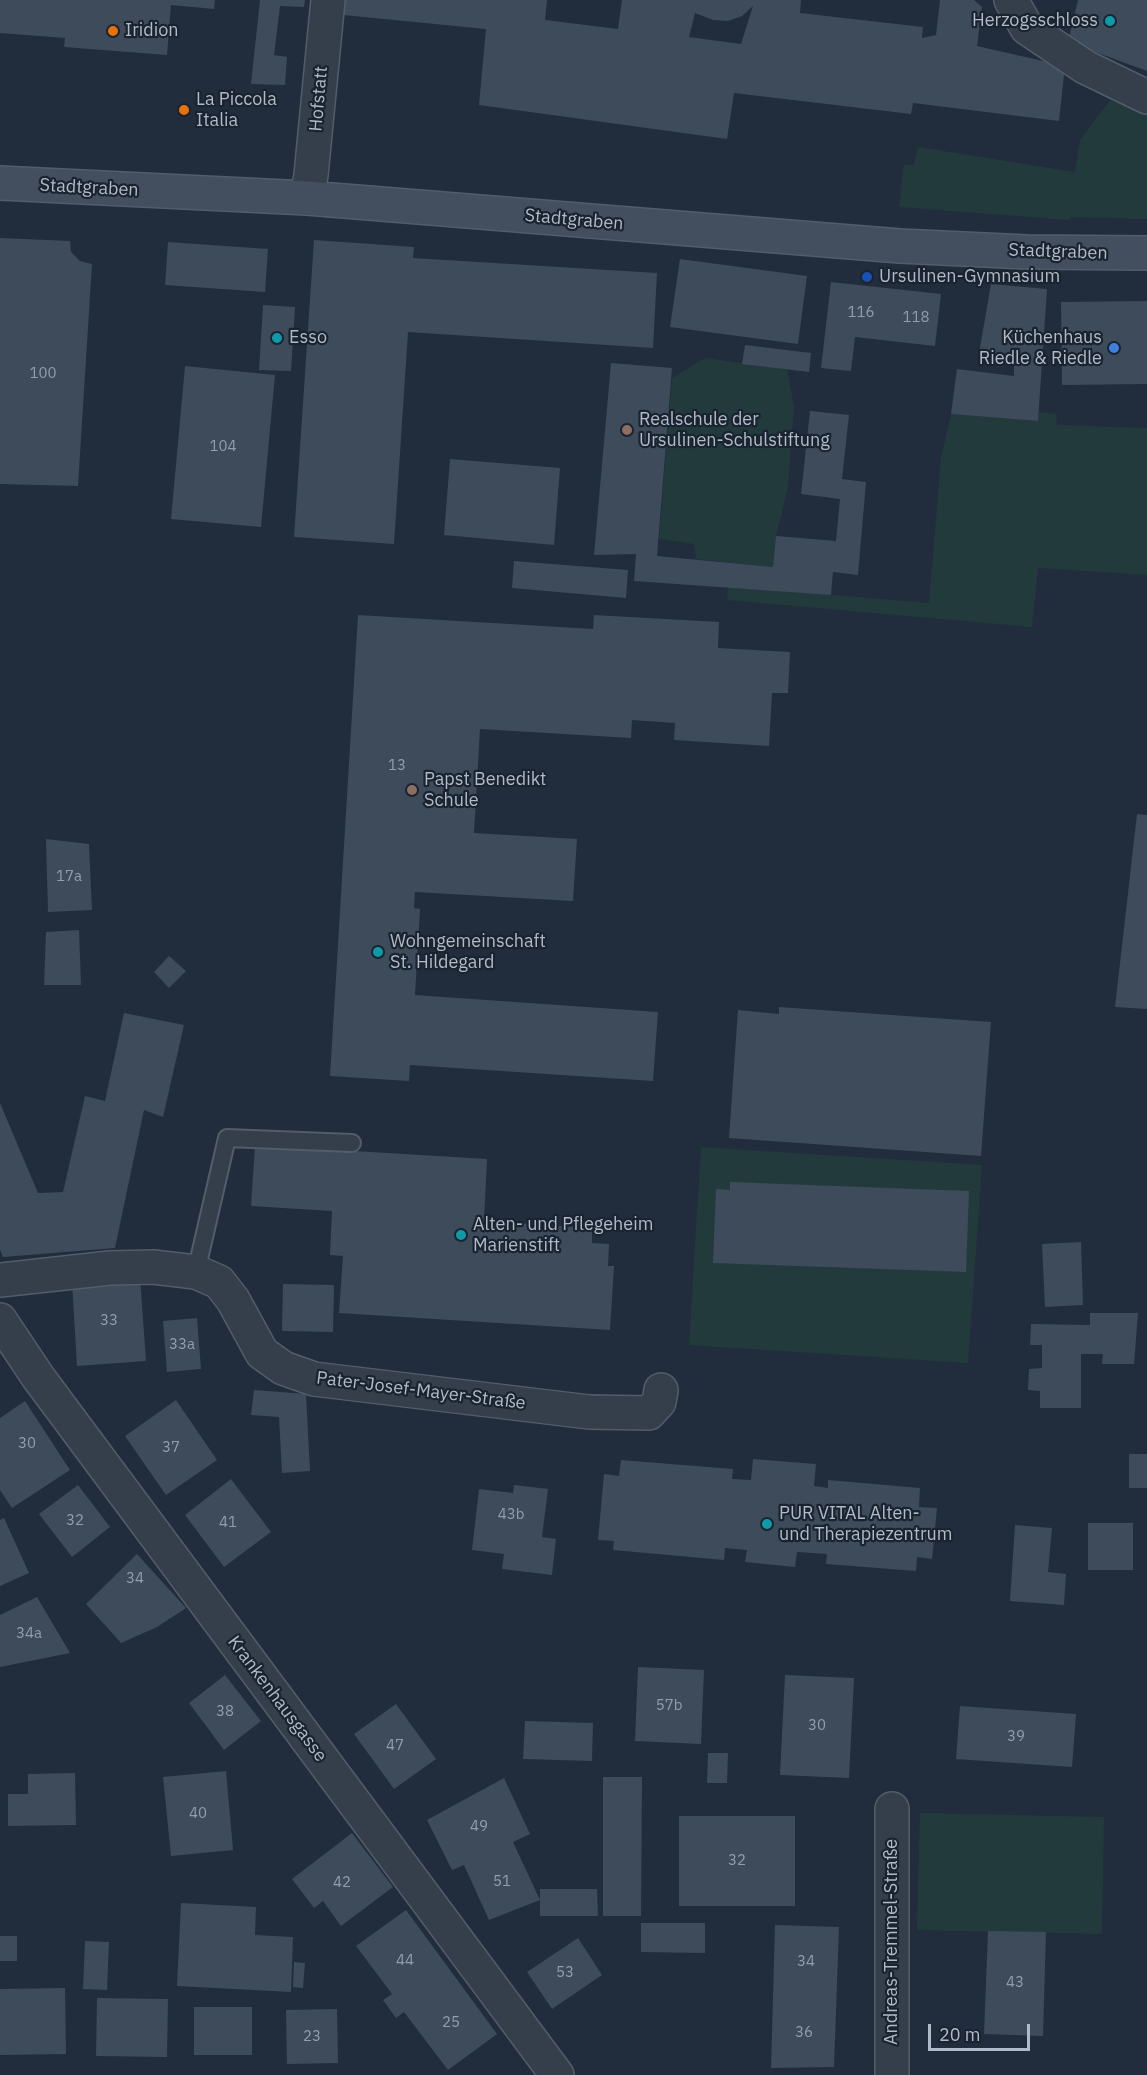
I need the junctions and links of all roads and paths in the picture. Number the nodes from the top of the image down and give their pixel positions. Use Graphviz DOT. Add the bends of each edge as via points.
graph roads {
  1 [pos="328,0"];
  2 [pos="1011,0"];
  3 [pos="1147,97"];
  4 [pos="0,183"];
  5 [pos="307,198"];
  6 [pos="1147,253"];
  7 [pos="352,1143"];
  8 [pos="196,1272"];
  9 [pos="0,1280"];
  10 [pos="0,1320"];
  11 [pos="661,1390"];
  12 [pos="892,1809"];
  13 [pos="557,2075"];
  14 [pos="892,2075"];
  1 -- 5 [label="street, Hofstatt"];
  2 -- 3 [label="street" via="1027,28 1085,67"];
  4 -- 5 [label="main road, Stadtgraben"];
  5 -- 6 [label="main road, Stadtgraben" via="900,246"];
  7 -- 8 [label="lane" via="227,1138"];
  8 -- 9 [label="street, Pater-Josef-Mayer-Straße" via="110,1268"];
  8 -- 11 [label="street, Pater-Josef-Mayer-Straße" via="219,1282 262,1353 283,1368 314,1379 589,1412 649,1413 660,1402"];
  10 -- 13 [label="street, Krankenhausgasse" via="38,1377"];
  12 -- 14 [label="street, Andreas-Tremmel-Straße"];
}
